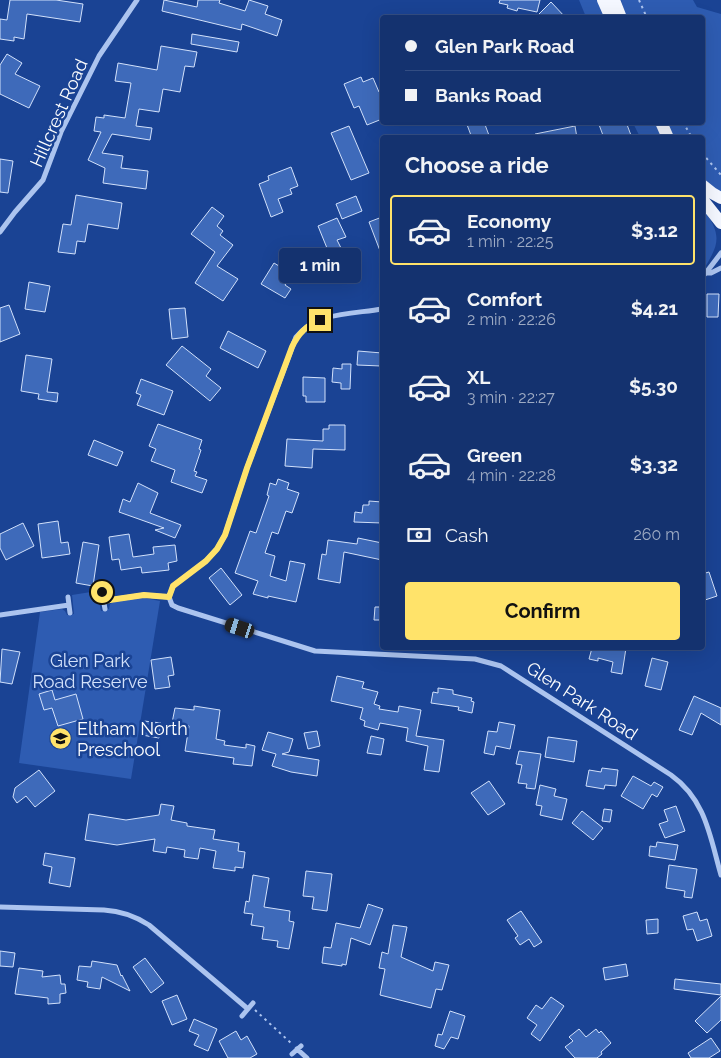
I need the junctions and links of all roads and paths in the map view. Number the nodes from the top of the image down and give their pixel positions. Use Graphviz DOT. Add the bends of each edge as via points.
graph roads {
  1 [pos="137,0"];
  2 [pos="603,0"];
  3 [pos="614,0"];
  4 [pos="639,0"];
  5 [pos="610,15"];
  6 [pos="621,15"];
  7 [pos="646,15"];
  8 [pos="705,156"];
  9 [pos="721,174"];
  10 [pos="705,187"];
  11 [pos="721,198"];
  12 [pos="705,203"];
  13 [pos="721,223"];
  14 [pos="0,232"];
  15 [pos="721,253"];
  16 [pos="721,268"];
  17 [pos="705,273"];
  18 [pos="705,274"];
  19 [pos="380,309"];
  20 [pos="102,592"];
  21 [pos="68,597"];
  22 [pos="169,597"];
  23 [pos="103,601"];
  24 [pos="69,605"];
  25 [pos="104,609"];
  26 [pos="70,613"];
  27 [pos="0,615"];
  28 [pos="721,875"];
  29 [pos="0,907"];
  30 [pos="251,1006"];
  31 [pos="242,1016"];
  32 [pos="299,1048"];
  33 [pos="292,1054"];
  34 [pos="307,1058"];
  1 -- 14 [label="street, Hillcrest Road" via="99,56 61,132 43,180"];
  2 -- 5 [label="main road"];
  3 -- 6 [label="main road"];
  4 -- 7 [label="path"];
  8 -- 9 [label="path"];
  10 -- 11 [label="main road"];
  12 -- 13 [label="main road"];
  15 -- 17 [label="street"];
  16 -- 18 [label="street"];
  19 -- 22 [label="street" via="320,320 296,338 225,535 206,561 173,586"];
  20 -- 23 [label="street"];
  21 -- 24 [label="street"];
  22 -- 23 [label="street" via="144,595"];
  22 -- 28 [label="street, Glen Park Road" via="178,608 315,651 475,659 501,666 684,786 703,813"];
  23 -- 25 [label="street"];
  24 -- 26 [label="street"];
  24 -- 27 [label="street"];
  29 -- 30 [label="street" via="104,910 134,916"];
  30 -- 31 [label="street"];
  30 -- 32 [label="path"];
  32 -- 33 [label="street"];
  32 -- 34 [label="street"];
}
